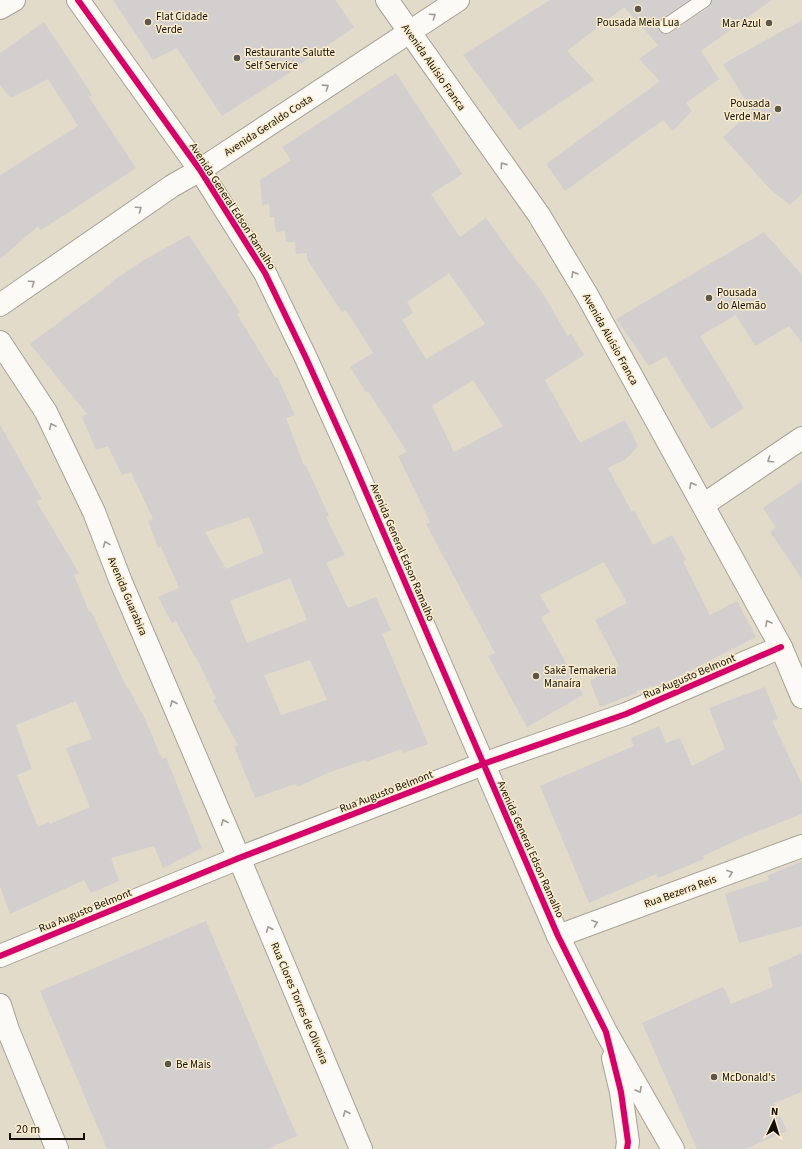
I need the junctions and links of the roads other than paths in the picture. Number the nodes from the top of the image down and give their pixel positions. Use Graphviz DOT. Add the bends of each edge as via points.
graph roads {
  1 [pos="14,0"];
  2 [pos="78,0"];
  3 [pos="387,0"];
  4 [pos="458,0"];
  5 [pos="704,0"];
  6 [pos="0,8"];
  7 [pos="666,26"];
  8 [pos="409,32"];
  9 [pos="200,170"];
  10 [pos="0,305"];
  11 [pos="0,342"];
  12 [pos="802,438"];
  13 [pos="703,505"];
  14 [pos="781,647"];
  15 [pos="802,697"];
  16 [pos="483,764"];
  17 [pos="802,846"];
  18 [pos="239,858"];
  19 [pos="558,936"];
  20 [pos="0,956"];
  21 [pos="0,1004"];
  22 [pos="4,1032"];
  23 [pos="606,1032"];
  24 [pos="57,1149"];
  25 [pos="361,1149"];
  26 [pos="627,1149"];
  27 [pos="673,1149"];
  1 -- 6 [label="street"];
  2 -- 9 [label="street, Avenida General Edson Ramalho"];
  3 -- 8 [label="street, Avenida Aluísio Franca"];
  8 -- 4 [label="street, Avenida Geraldo Costa, one-way"];
  5 -- 7 [label="lane"];
  9 -- 8 [label="street, Avenida Geraldo Costa, one-way"];
  13 -- 8 [label="street, Avenida Aluísio Franca, one-way" via="539,215"];
  10 -- 9 [label="street, Avenida Geraldo Costa, one-way" via="172,186"];
  9 -- 16 [label="street, Avenida General Edson Ramalho" via="265,273 303,351"];
  18 -- 11 [label="street, Avenida Guarabira, one-way" via="91,506 46,412"];
  12 -- 13 [label="street, one-way"];
  14 -- 13 [label="street, Avenida Aluísio Franca, one-way"];
  14 -- 15 [label="street, Avenida Aluísio Franca"];
  14 -- 16 [label="street, Rua Augusto Belmont" via="626,714"];
  16 -- 18 [label="street, Rua Augusto Belmont"];
  16 -- 19 [label="street, Avenida General Edson Ramalho"];
  19 -- 17 [label="street, Rua Bezerra Reis, one-way"];
  18 -- 20 [label="street, Rua Augusto Belmont"];
  25 -- 18 [label="street, Rua Clores Torres de Oliveira, one-way"];
  19 -- 23 [label="street, Avenida General Edson Ramalho"];
  21 -- 22 [label="street"];
  22 -- 24 [label="street"];
  23 -- 26 [label="street, Avenida General Edson Ramalho" via="621,1092"];
  23 -- 27 [label="street, Avenida General Edson Ramalho, one-way"];
}
